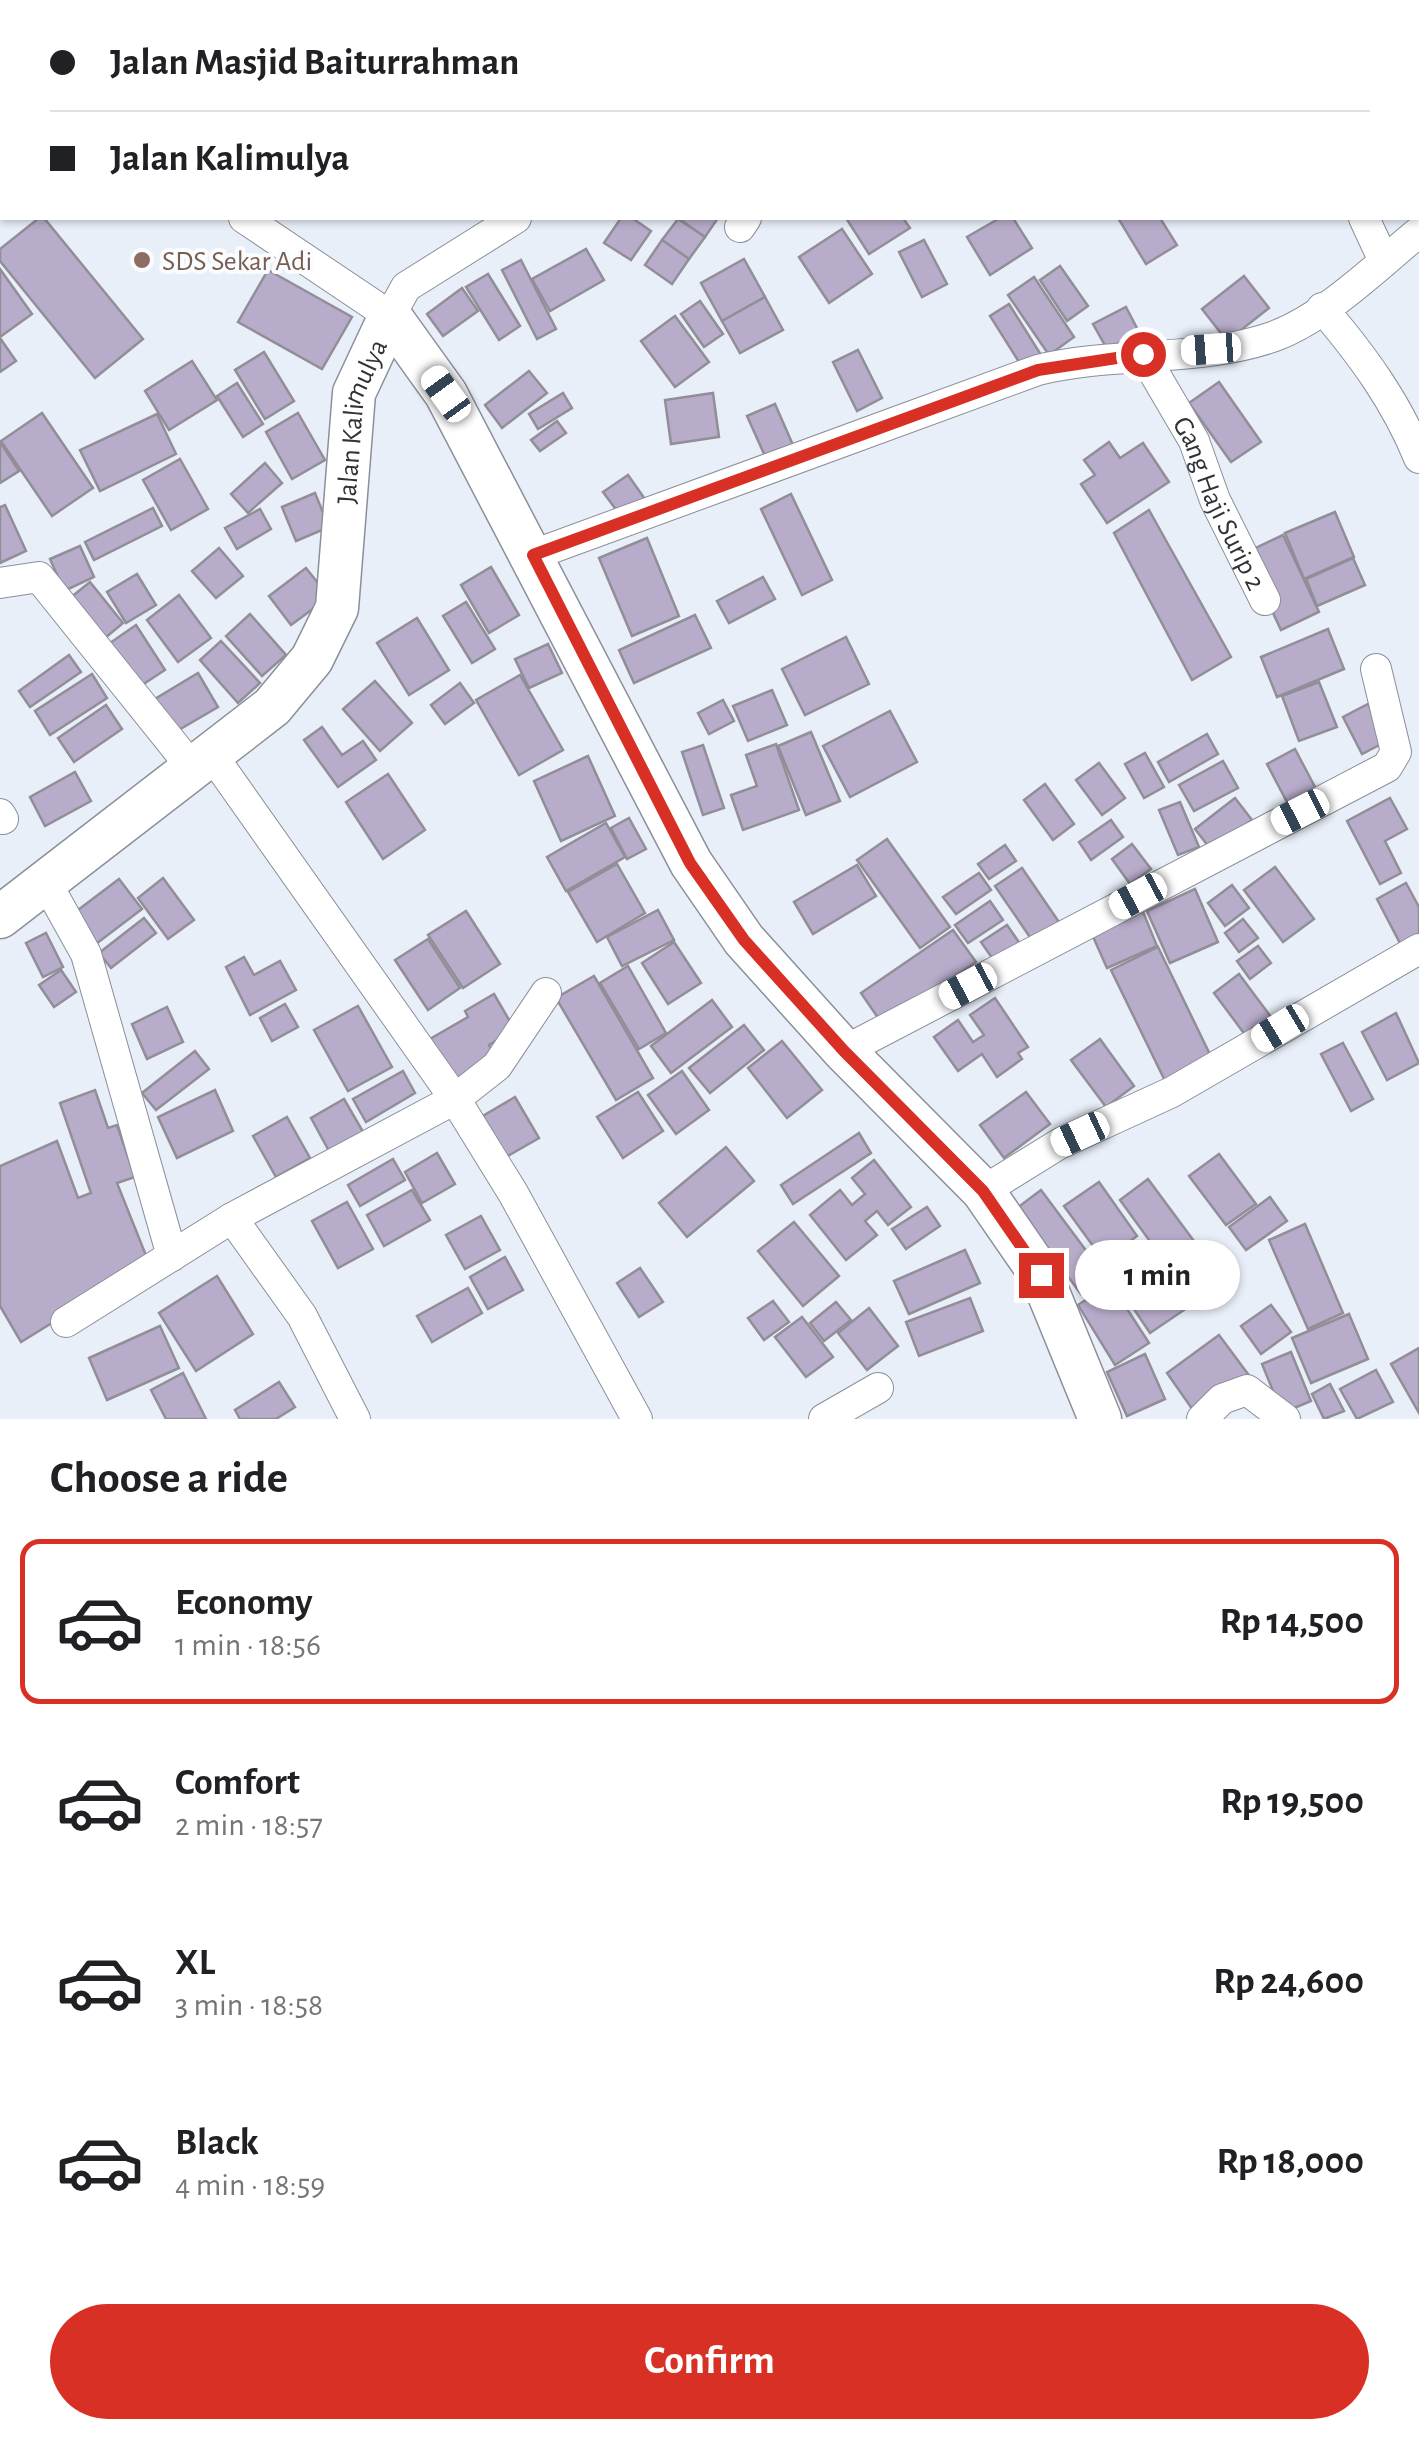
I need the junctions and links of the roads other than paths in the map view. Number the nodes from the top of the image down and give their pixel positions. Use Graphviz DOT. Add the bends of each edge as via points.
graph roads {
  1 [pos="247,220"];
  2 [pos="513,220"];
  3 [pos="1365,220"];
  4 [pos="1419,232"];
  5 [pos="1384,261"];
  6 [pos="1322,308"];
  7 [pos="390,316"];
  8 [pos="1143,354"];
  9 [pos="1419,458"];
  10 [pos="533,555"];
  11 [pos="0,584"];
  12 [pos="1265,600"];
  13 [pos="1376,669"];
  14 [pos="202,762"];
  15 [pos="48,884"];
  16 [pos="0,917"];
  17 [pos="1417,949"];
  18 [pos="546,993"];
  19 [pos="844,1051"];
  20 [pos="455,1100"];
  21 [pos="983,1191"];
  22 [pos="232,1218"];
  23 [pos="172,1256"];
  24 [pos="66,1322"];
  25 [pos="878,1388"];
  26 [pos="355,1419"];
  27 [pos="637,1419"];
  28 [pos="824,1419"];
  29 [pos="1100,1419"];
  30 [pos="1202,1419"];
  31 [pos="1285,1419"];
  1 -- 7 [label="street"];
  2 -- 7 [label="street" via="406,287"];
  3 -- 5 [label="street"];
  4 -- 5 [label="street"];
  5 -- 6 [label="street"];
  6 -- 8 [label="street" via="1276,335"];
  6 -- 9 [label="street" via="1403,419"];
  7 -- 10 [label="street, Jalan Kalimulya" via="446,394"];
  7 -- 14 [label="street, Jalan Kalimulya" via="354,393 337,608 312,659 272,708"];
  8 -- 10 [label="street" via="1038,370"];
  8 -- 12 [label="street, Gang Haji Surip 2" via="1194,441 1210,490"];
  10 -- 19 [label="street, Jalan Kalimulya" via="690,863 744,940"];
  11 -- 14 [label="street" via="39,577"];
  13 -- 19 [label="street" via="1396,752 1388,768"];
  14 -- 15 [label="street, Jalan Kalimulya"];
  14 -- 20 [label="street"];
  15 -- 16 [label="street, Jalan Kalimulya"];
  15 -- 23 [label="street" via="86,954"];
  17 -- 21 [label="street" via="1172,1092 1059,1144"];
  18 -- 20 [label="street" via="497,1066"];
  19 -- 21 [label="street, Jalan Kalimulya"];
  20 -- 22 [label="street"];
  20 -- 27 [label="street"];
  21 -- 29 [label="street, Jalan Kalimulya" via="1041,1275"];
  22 -- 23 [label="street"];
  22 -- 26 [label="street" via="302,1316"];
  23 -- 24 [label="street"];
  25 -- 28 [label="street"];
  30 -- 31 [label="street" via="1222,1400 1247,1390"];
}
